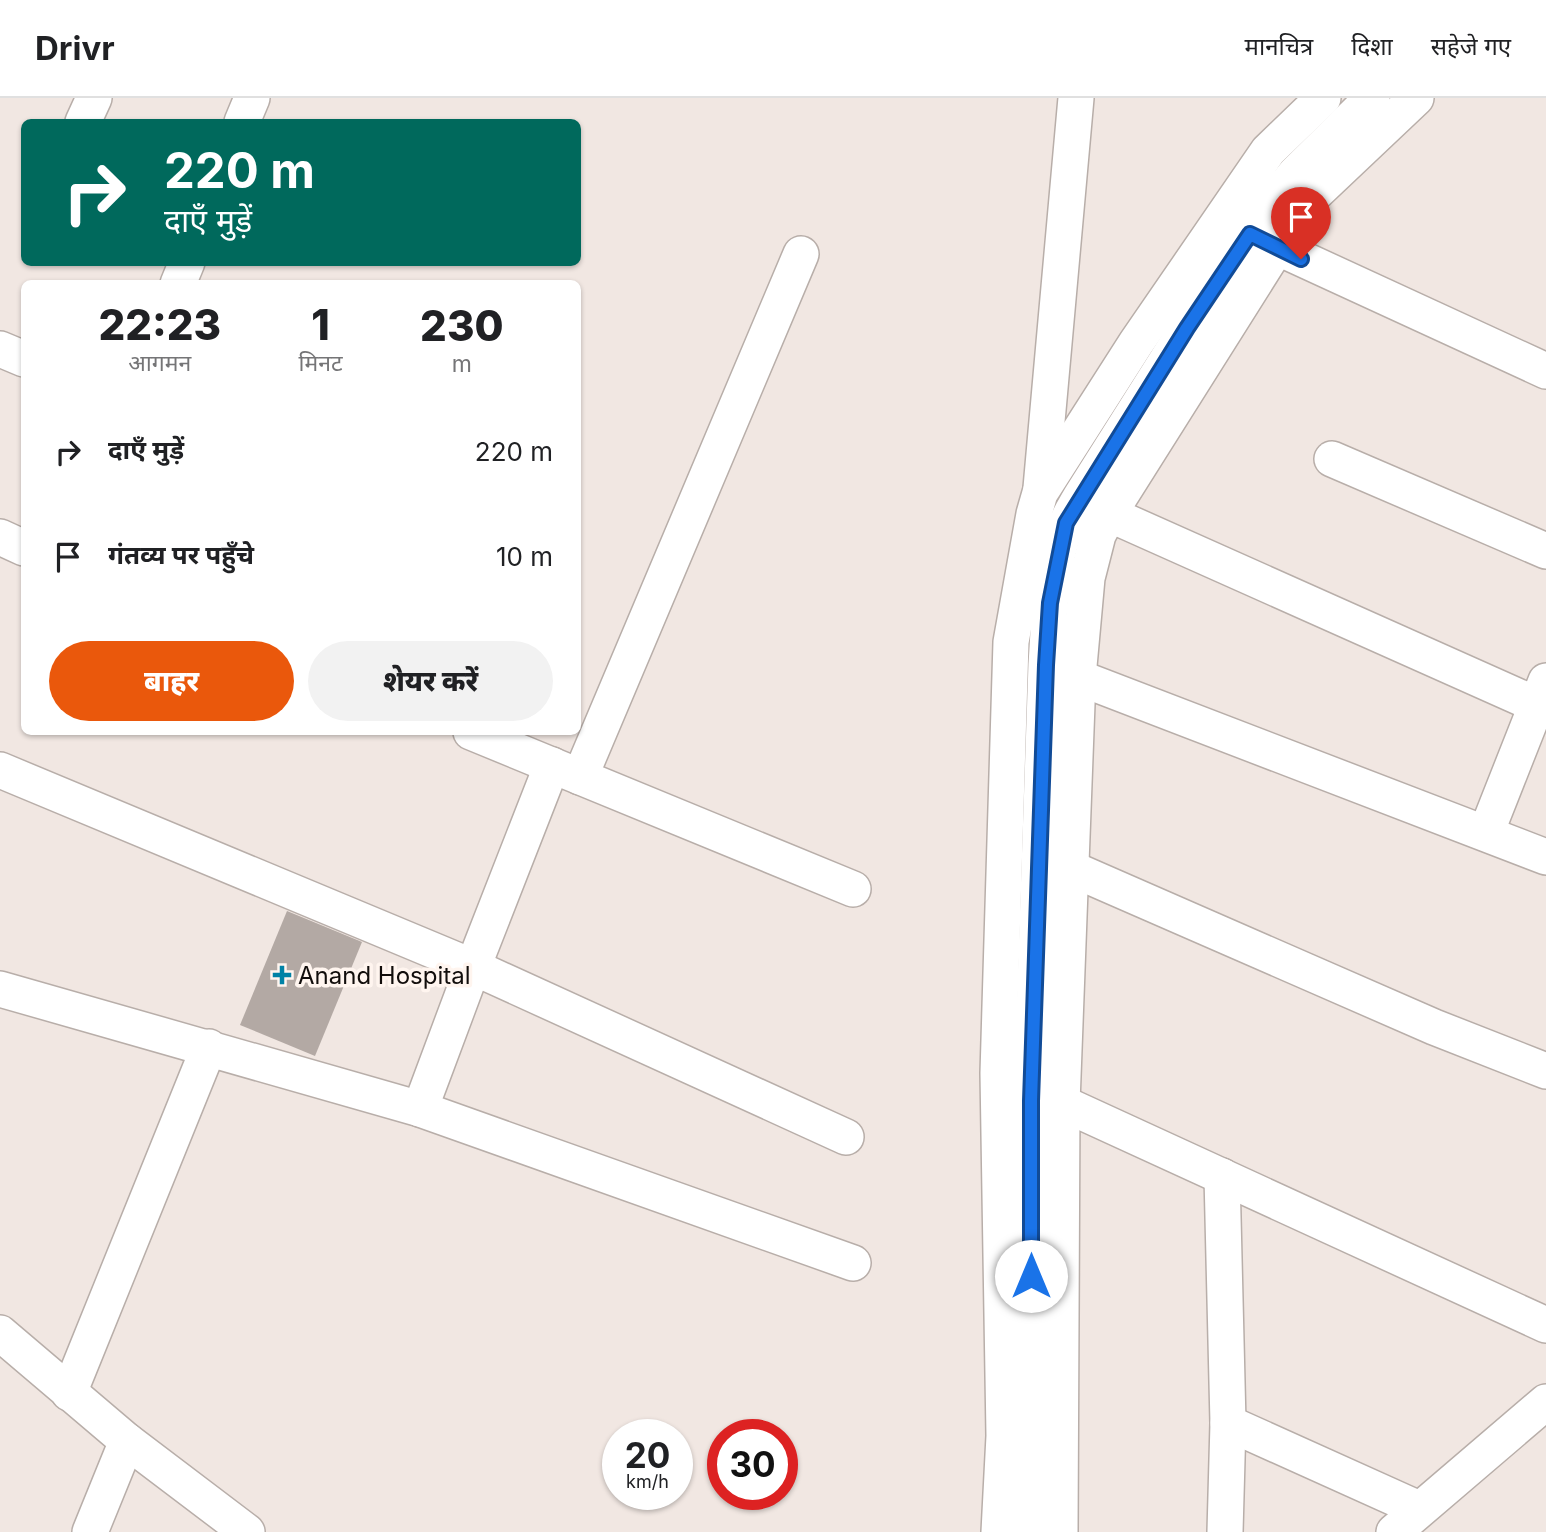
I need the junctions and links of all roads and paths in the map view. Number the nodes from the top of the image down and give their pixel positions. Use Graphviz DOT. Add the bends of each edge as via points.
graph roads {
  1 [pos="93,98"];
  2 [pos="252,98"];
  3 [pos="1076,98"];
  4 [pos="1323,98"];
  5 [pos="1371,98"];
  6 [pos="1416,98"];
  7 [pos="84,119"];
  8 [pos="243,119"];
  9 [pos="1263,241"];
  10 [pos="802,254"];
  11 [pos="0,349"];
  12 [pos="21,358"];
  13 [pos="1546,371"];
  14 [pos="1332,459"];
  15 [pos="1047,510"];
  16 [pos="1104,524"];
  17 [pos="0,537"];
  18 [pos="21,547"];
  19 [pos="1546,551"];
  20 [pos="1046,665"];
  21 [pos="1078,677"];
  22 [pos="1543,698"];
  23 [pos="478,735"];
  24 [pos="0,770"];
  25 [pos="566,771"];
  26 [pos="1486,833"];
  27 [pos="1546,857"];
  28 [pos="1070,868"];
  29 [pos="853,889"];
  30 [pos="473,967"];
  31 [pos="0,989"];
  32 [pos="209,1047"];
  33 [pos="1546,1071"];
  34 [pos="1046,1102"];
  35 [pos="420,1109"];
  36 [pos="846,1137"];
  37 [pos="1222,1176"];
  38 [pos="853,1263"];
  39 [pos="1546,1325"];
  40 [pos="0,1333"];
  41 [pos="69,1393"];
  42 [pos="1546,1402"];
  43 [pos="1228,1423"];
  44 [pos="127,1441"];
  45 [pos="1407,1521"];
  46 [pos="90,1532"];
  47 [pos="247,1532"];
  48 [pos="999,1532"];
  49 [pos="1032,1532"];
  50 [pos="1060,1532"];
  51 [pos="1225,1532"];
  1 -- 7 [label="street"];
  2 -- 8 [label="street"];
  3 -- 15 [label="street"];
  4 -- 15 [label="street" via="1268,151 1136,343"];
  5 -- 9 [label="street" via="1294,174"];
  6 -- 9 [label="street"];
  9 -- 13 [label="street"];
  9 -- 15 [label="street"];
  9 -- 16 [label="street"];
  10 -- 25 [label="street"];
  11 -- 12 [label="street"];
  14 -- 19 [label="street"];
  15 -- 16 [label="street"];
  15 -- 20 [label="street" via="1050,603"];
  15 -- 48 [label="street" via="1010,656 998,1073 1004,1436"];
  16 -- 21 [label="street" via="1087,578"];
  16 -- 22 [label="street"];
  17 -- 18 [label="street"];
  20 -- 21 [label="street"];
  20 -- 34 [label="street"];
  21 -- 26 [label="street"];
  21 -- 28 [label="street"];
  22 -- 26 [label="street"];
  23 -- 25 [label="street"];
  24 -- 30 [label="street"];
  25 -- 29 [label="street"];
  25 -- 30 [label="street"];
  26 -- 27 [label="street"];
  28 -- 33 [label="street"];
  28 -- 34 [label="street"];
  30 -- 35 [label="street"];
  30 -- 36 [label="street"];
  31 -- 32 [label="street"];
  32 -- 35 [label="street"];
  32 -- 41 [label="street"];
  34 -- 37 [label="street"];
  34 -- 49 [label="street"];
  34 -- 50 [label="street"];
  35 -- 38 [label="street"];
  37 -- 39 [label="street"];
  37 -- 43 [label="street"];
  40 -- 41 [label="street"];
  41 -- 44 [label="street"];
  42 -- 45 [label="street"];
  43 -- 45 [label="street"];
  43 -- 51 [label="street"];
  44 -- 46 [label="street"];
  44 -- 47 [label="street"];
}
